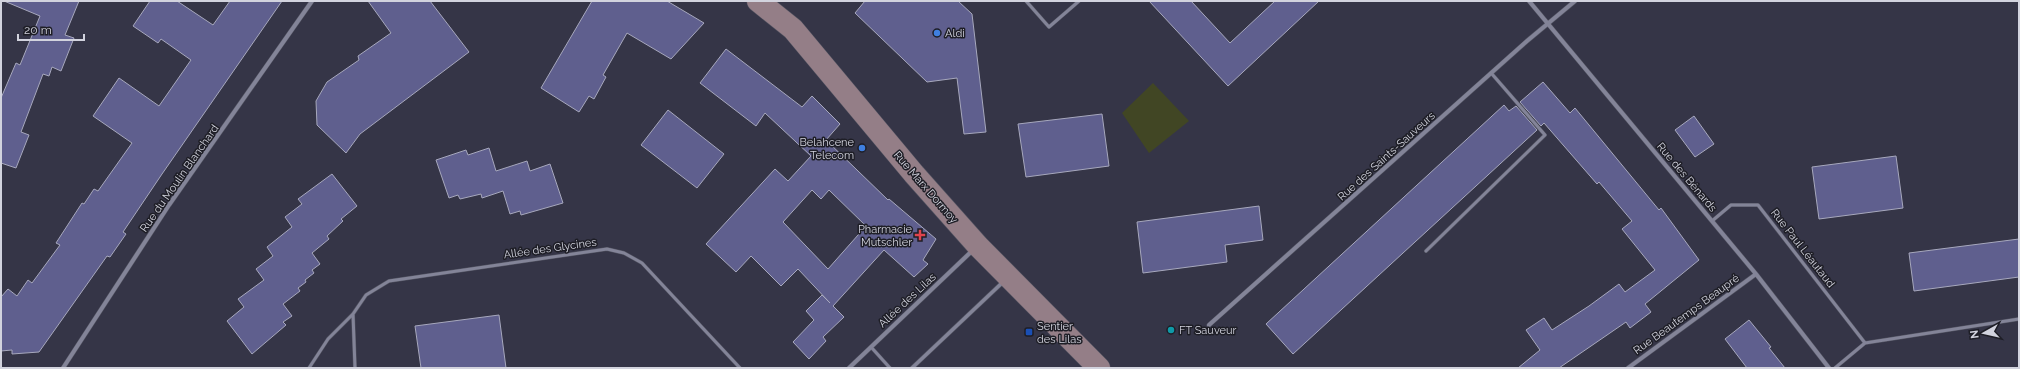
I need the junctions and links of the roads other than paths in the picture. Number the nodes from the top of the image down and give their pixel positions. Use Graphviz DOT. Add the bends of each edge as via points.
graph roads {
  1 [pos="312,1"];
  2 [pos="758,1"];
  3 [pos="1026,1"];
  4 [pos="1079,1"];
  5 [pos="1529,1"];
  6 [pos="1575,1"];
  7 [pos="1548,24"];
  8 [pos="1492,74"];
  9 [pos="1712,221"];
  10 [pos="978,246"];
  11 [pos="1426,251"];
  12 [pos="1756,274"];
  13 [pos="1008,277"];
  14 [pos="353,314"];
  15 [pos="2019,319"];
  16 [pos="1209,325"];
  17 [pos="1865,343"];
  18 [pos="871,347"];
  19 [pos="63,368"];
  20 [pos="309,368"];
  21 [pos="355,368"];
  22 [pos="740,368"];
  23 [pos="849,368"];
  24 [pos="890,368"];
  25 [pos="912,368"];
  26 [pos="1099,368"];
  27 [pos="1628,368"];
  28 [pos="1828,368"];
  29 [pos="1835,368"];
  1 -- 19 [label="street, Rue du Moulin Blanchard" via="169,205"];
  2 -- 10 [label="main road, Rue Marx Dormoy" via="793,29"];
  3 -- 4 [label="lane" via="1049,27"];
  5 -- 7 [label="street, Rue des Bénards"];
  6 -- 7 [label="street, Rue des Saints-Sauveurs"];
  7 -- 8 [label="street, Rue des Saints-Sauveurs"];
  7 -- 9 [label="street, Rue des Bénards"];
  8 -- 11 [label="lane" via="1545,135"];
  8 -- 16 [label="street, Rue des Saints-Sauveurs"];
  9 -- 12 [label="street, Rue des Bénards"];
  9 -- 17 [label="lane, Rue Paul Léautaud" via="1731,205 1758,205"];
  10 -- 13 [label="main road, Rue Marx Dormoy"];
  10 -- 18 [label="street, Allée des Lilas"];
  12 -- 27 [label="street, Rue Beautemps Beaupré"];
  12 -- 28 [label="street, Rue des Bénards"];
  13 -- 25 [label="street"];
  13 -- 26 [label="main road, Rue Marx Dormoy"];
  14 -- 20 [label="lane, Allée des Glycines" via="328,338"];
  14 -- 21 [label="lane"];
  14 -- 22 [label="lane, Allée des Glycines" via="366,295 389,281 606,249 624,253 642,263"];
  15 -- 17 [label="lane"];
  17 -- 29 [label="lane"];
  18 -- 23 [label="street, Allée des Lilas"];
  18 -- 24 [label="lane"];
}
